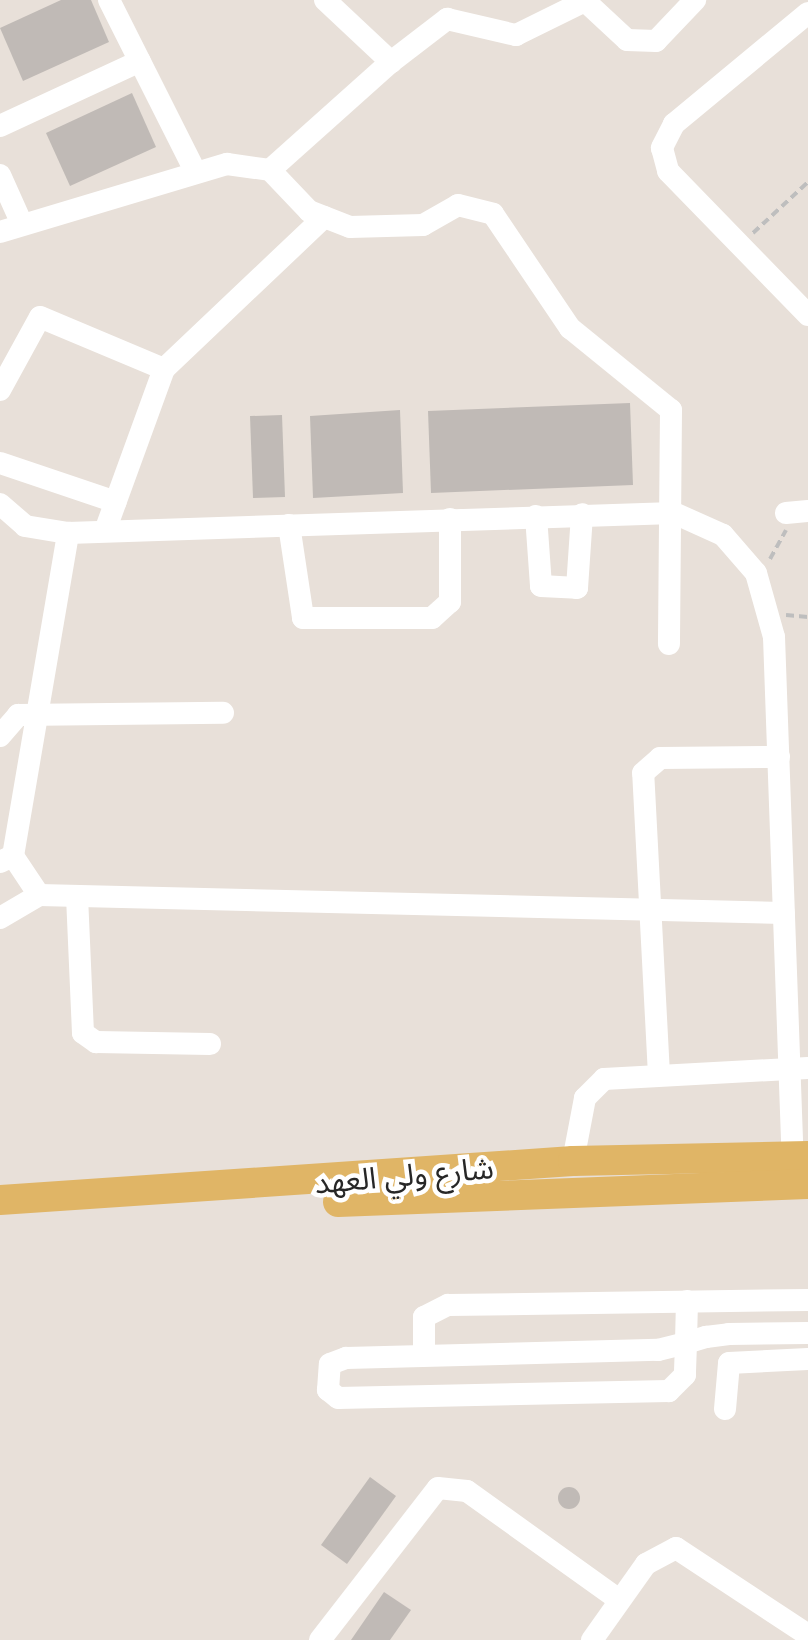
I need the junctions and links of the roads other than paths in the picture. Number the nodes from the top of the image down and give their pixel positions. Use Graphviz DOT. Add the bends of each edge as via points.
graph roads {
  1 [pos="109,0"];
  2 [pos="325,0"];
  3 [pos="462,0"];
  4 [pos="695,0"];
  5 [pos="586,1"];
  6 [pos="808,14"];
  7 [pos="446,19"];
  8 [pos="140,61"];
  9 [pos="391,62"];
  10 [pos="0,126"];
  11 [pos="270,170"];
  12 [pos="195,171"];
  13 [pos="0,175"];
  14 [pos="324,217"];
  15 [pos="11,227"];
  16 [pos="808,315"];
  17 [pos="164,369"];
  18 [pos="0,390"];
  19 [pos="0,463"];
  20 [pos="116,502"];
  21 [pos="0,504"];
  22 [pos="674,513"];
  23 [pos="582,514"];
  24 [pos="536,516"];
  25 [pos="450,519"];
  26 [pos="289,525"];
  27 [pos="105,532"];
  28 [pos="68,533"];
  29 [pos="669,644"];
  30 [pos="40,713"];
  31 [pos="224,713"];
  32 [pos="0,736"];
  33 [pos="778,757"];
  34 [pos="6,859"];
  35 [pos="40,895"];
  36 [pos="77,896"];
  37 [pos="652,910"];
  38 [pos="784,913"];
  39 [pos="0,918"];
  40 [pos="210,1044"];
  41 [pos="801,1068"];
  42 [pos="659,1074"];
  43 [pos="573,1160"];
  44 [pos="800,1170"];
  45 [pos="0,1200"];
  46 [pos="0,1210"];
  47 [pos="808,1300"];
  48 [pos="688,1301"];
  49 [pos="808,1333"];
  50 [pos="686,1344"];
  51 [pos="424,1355"];
  52 [pos="808,1359"];
  53 [pos="725,1409"];
  54 [pos="619,1600"];
  55 [pos="806,1637"];
  56 [pos="320,1640"];
  57 [pos="592,1640"];
  1 -- 8 [label="lane"];
  2 -- 9 [label="lane"];
  3 -- 7 [label="lane"];
  4 -- 5 [label="lane" via="656,40 638,44"];
  5 -- 7 [label="lane" via="516,36"];
  6 -- 16 [label="lane" via="674,124 662,148 668,171"];
  7 -- 9 [label="lane"];
  8 -- 10 [label="lane"];
  8 -- 12 [label="lane"];
  9 -- 11 [label="lane"];
  11 -- 12 [label="lane"];
  11 -- 14 [label="lane"];
  12 -- 15 [label="lane"];
  13 -- 15 [label="lane"];
  14 -- 17 [label="lane"];
  14 -- 22 [label="lane" via="390,230 422,225 458,205 493,214 570,328 622,374 662,394 671,410"];
  17 -- 18 [label="lane" via="40,317"];
  17 -- 20 [label="lane"];
  19 -- 20 [label="lane"];
  20 -- 27 [label="lane"];
  21 -- 28 [label="lane" via="25,526"];
  22 -- 23 [label="lane"];
  22 -- 29 [label="lane"];
  22 -- 33 [label="lane" via="723,535 756,573 774,637"];
  23 -- 24 [label="lane"];
  23 -- 24 [label="lane" via="576,588 541,586"];
  24 -- 25 [label="lane"];
  25 -- 26 [label="lane"];
  25 -- 26 [label="lane" via="450,602 432,618 302,618"];
  26 -- 27 [label="lane"];
  27 -- 28 [label="lane"];
  28 -- 30 [label="lane"];
  30 -- 31 [label="lane"];
  30 -- 32 [label="lane" via="18,715"];
  30 -- 34 [label="lane"];
  33 -- 37 [label="lane" via="650,763"];
  33 -- 38 [label="lane"];
  34 -- 35 [label="lane"];
  35 -- 36 [label="lane"];
  35 -- 39 [label="lane"];
  36 -- 37 [label="lane"];
  36 -- 40 [label="lane" via="84,1033 96,1042"];
  37 -- 38 [label="lane"];
  37 -- 42 [label="lane"];
  38 -- 41 [label="lane"];
  41 -- 42 [label="lane"];
  41 -- 44 [label="lane"];
  42 -- 43 [label="lane" via="592,1086"];
  43 -- 44 [label="main road, شارع ولي العهد"];
  43 -- 45 [label="main road, شارع ولي العهد"];
  44 -- 46 [label="main road, شارع ولي العهد"];
  47 -- 48 [label="lane"];
  48 -- 50 [label="lane"];
  48 -- 51 [label="lane" via="448,1304 424,1317"];
  49 -- 50 [label="lane"];
  50 -- 51 [label="lane"];
  50 -- 51 [label="lane" via="684,1380 669,1391 338,1398 328,1390 337,1359"];
  52 -- 53 [label="lane" via="730,1363"];
  54 -- 55 [label="lane" via="646,1564 676,1548"];
  54 -- 56 [label="lane" via="467,1491 438,1488"];
  54 -- 57 [label="lane"];
}
